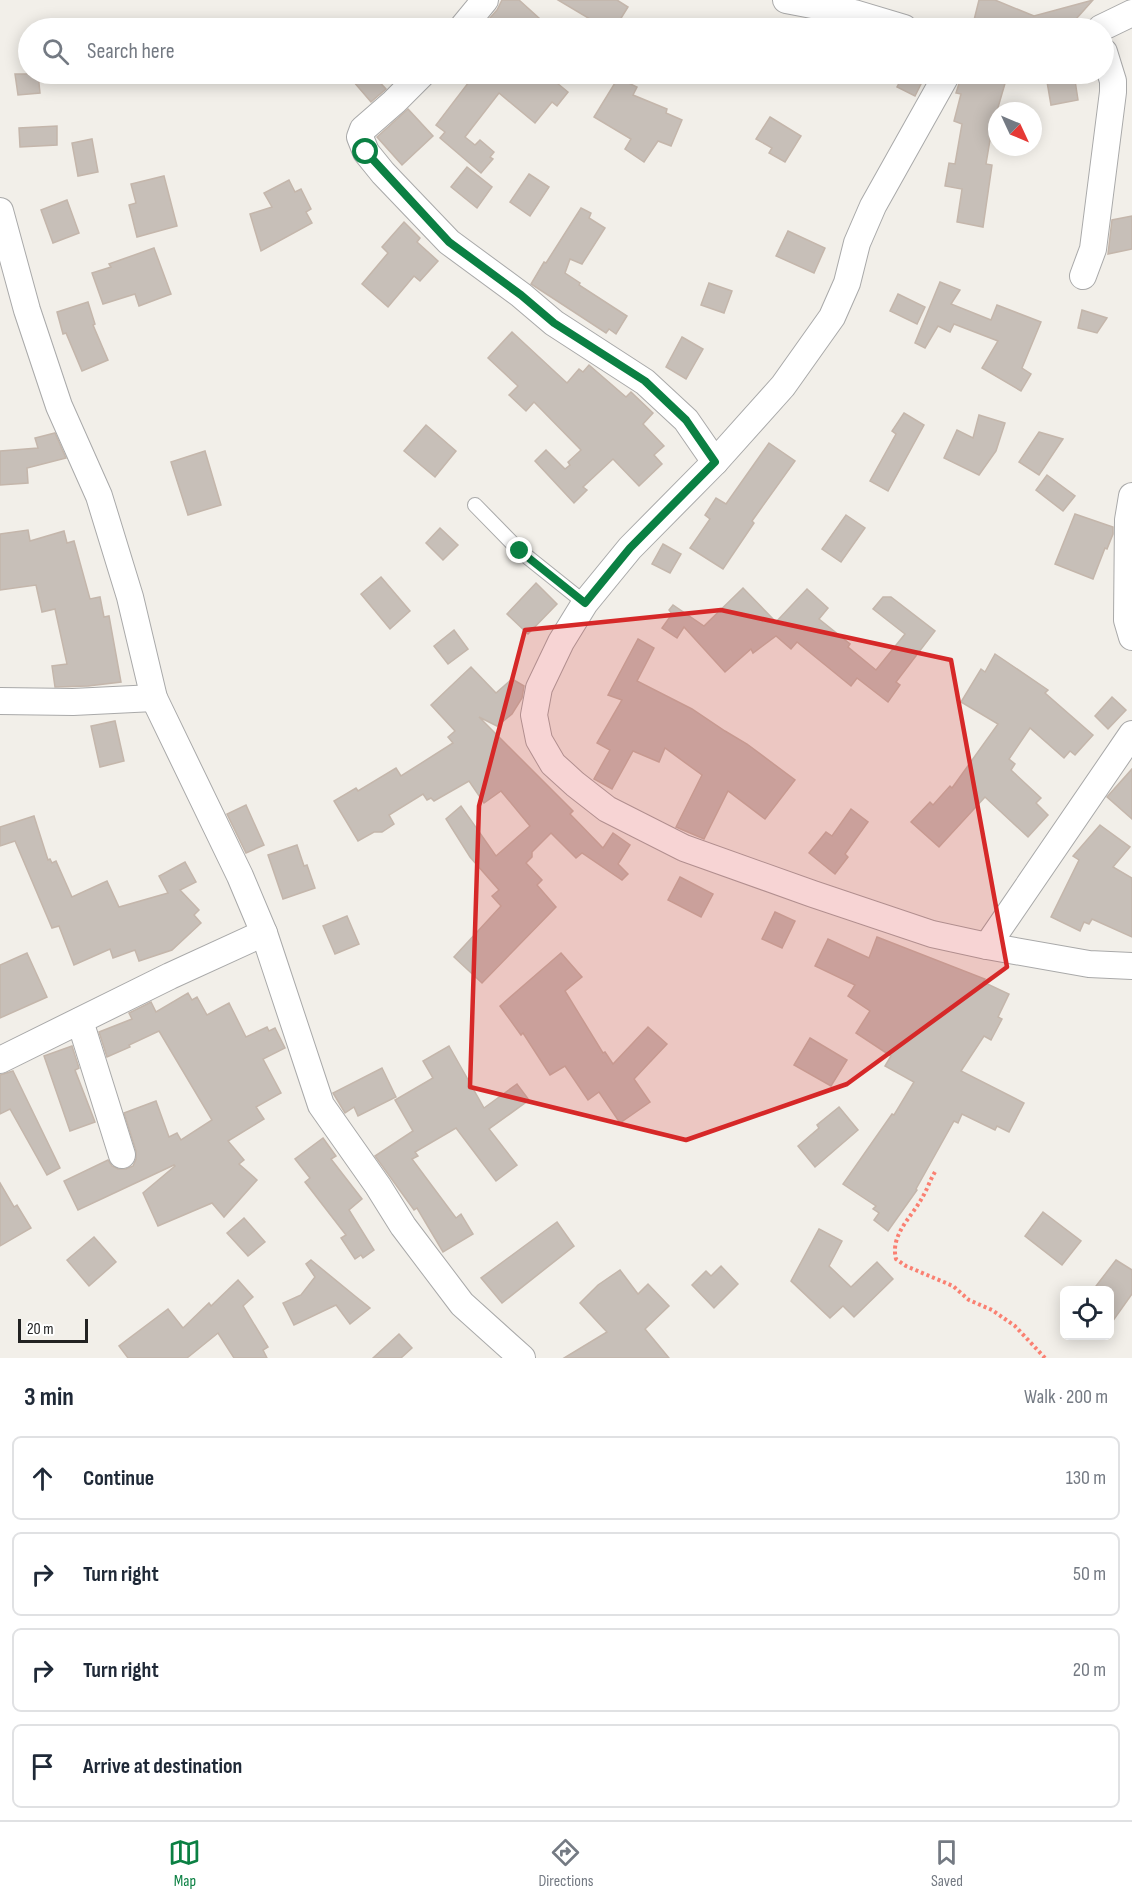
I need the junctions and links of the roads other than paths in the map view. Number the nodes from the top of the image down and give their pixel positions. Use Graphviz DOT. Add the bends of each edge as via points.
graph roads {
  1 [pos="485,0"];
  2 [pos="786,0"];
  3 [pos="1132,13"];
  4 [pos="470,18"];
  5 [pos="871,18"];
  6 [pos="1114,22"];
  7 [pos="412,84"];
  8 [pos="941,84"];
  9 [pos="1113,84"];
  10 [pos="0,211"];
  11 [pos="1083,276"];
  12 [pos="715,462"];
  13 [pos="1132,496"];
  14 [pos="475,505"];
  15 [pos="585,603"];
  16 [pos="1132,637"];
  17 [pos="154,698"];
  18 [pos="0,701"];
  19 [pos="1132,734"];
  20 [pos="264,933"];
  21 [pos="987,946"];
  22 [pos="1132,966"];
  23 [pos="80,1021"];
  24 [pos="0,1060"];
  25 [pos="122,1155"];
  26 [pos="522,1358"];
  1 -- 4 [label="street"];
  2 -- 5 [label="street"];
  3 -- 6 [label="street"];
  7 -- 12 [label="street" via="363,129 360,137 366,152 449,242 554,323 645,381 686,420"];
  8 -- 12 [label="street" via="873,206 832,317 783,386"];
  9 -- 11 [label="street" via="1093,249"];
  10 -- 17 [label="street" via="59,406 99,496 130,597"];
  12 -- 15 [label="street" via="630,548"];
  13 -- 16 [label="street" via="1127,609"];
  14 -- 15 [label="lane" via="520,551"];
  15 -- 21 [label="street" via="539,688 534,715 539,740 553,764 575,784 607,809 684,848 932,934"];
  17 -- 18 [label="street"];
  17 -- 20 [label="street"];
  19 -- 21 [label="street"];
  20 -- 23 [label="street"];
  20 -- 26 [label="street" via="321,1105 403,1226 462,1304"];
  21 -- 22 [label="street" via="1089,964"];
  23 -- 24 [label="street"];
  23 -- 25 [label="street"];
}
